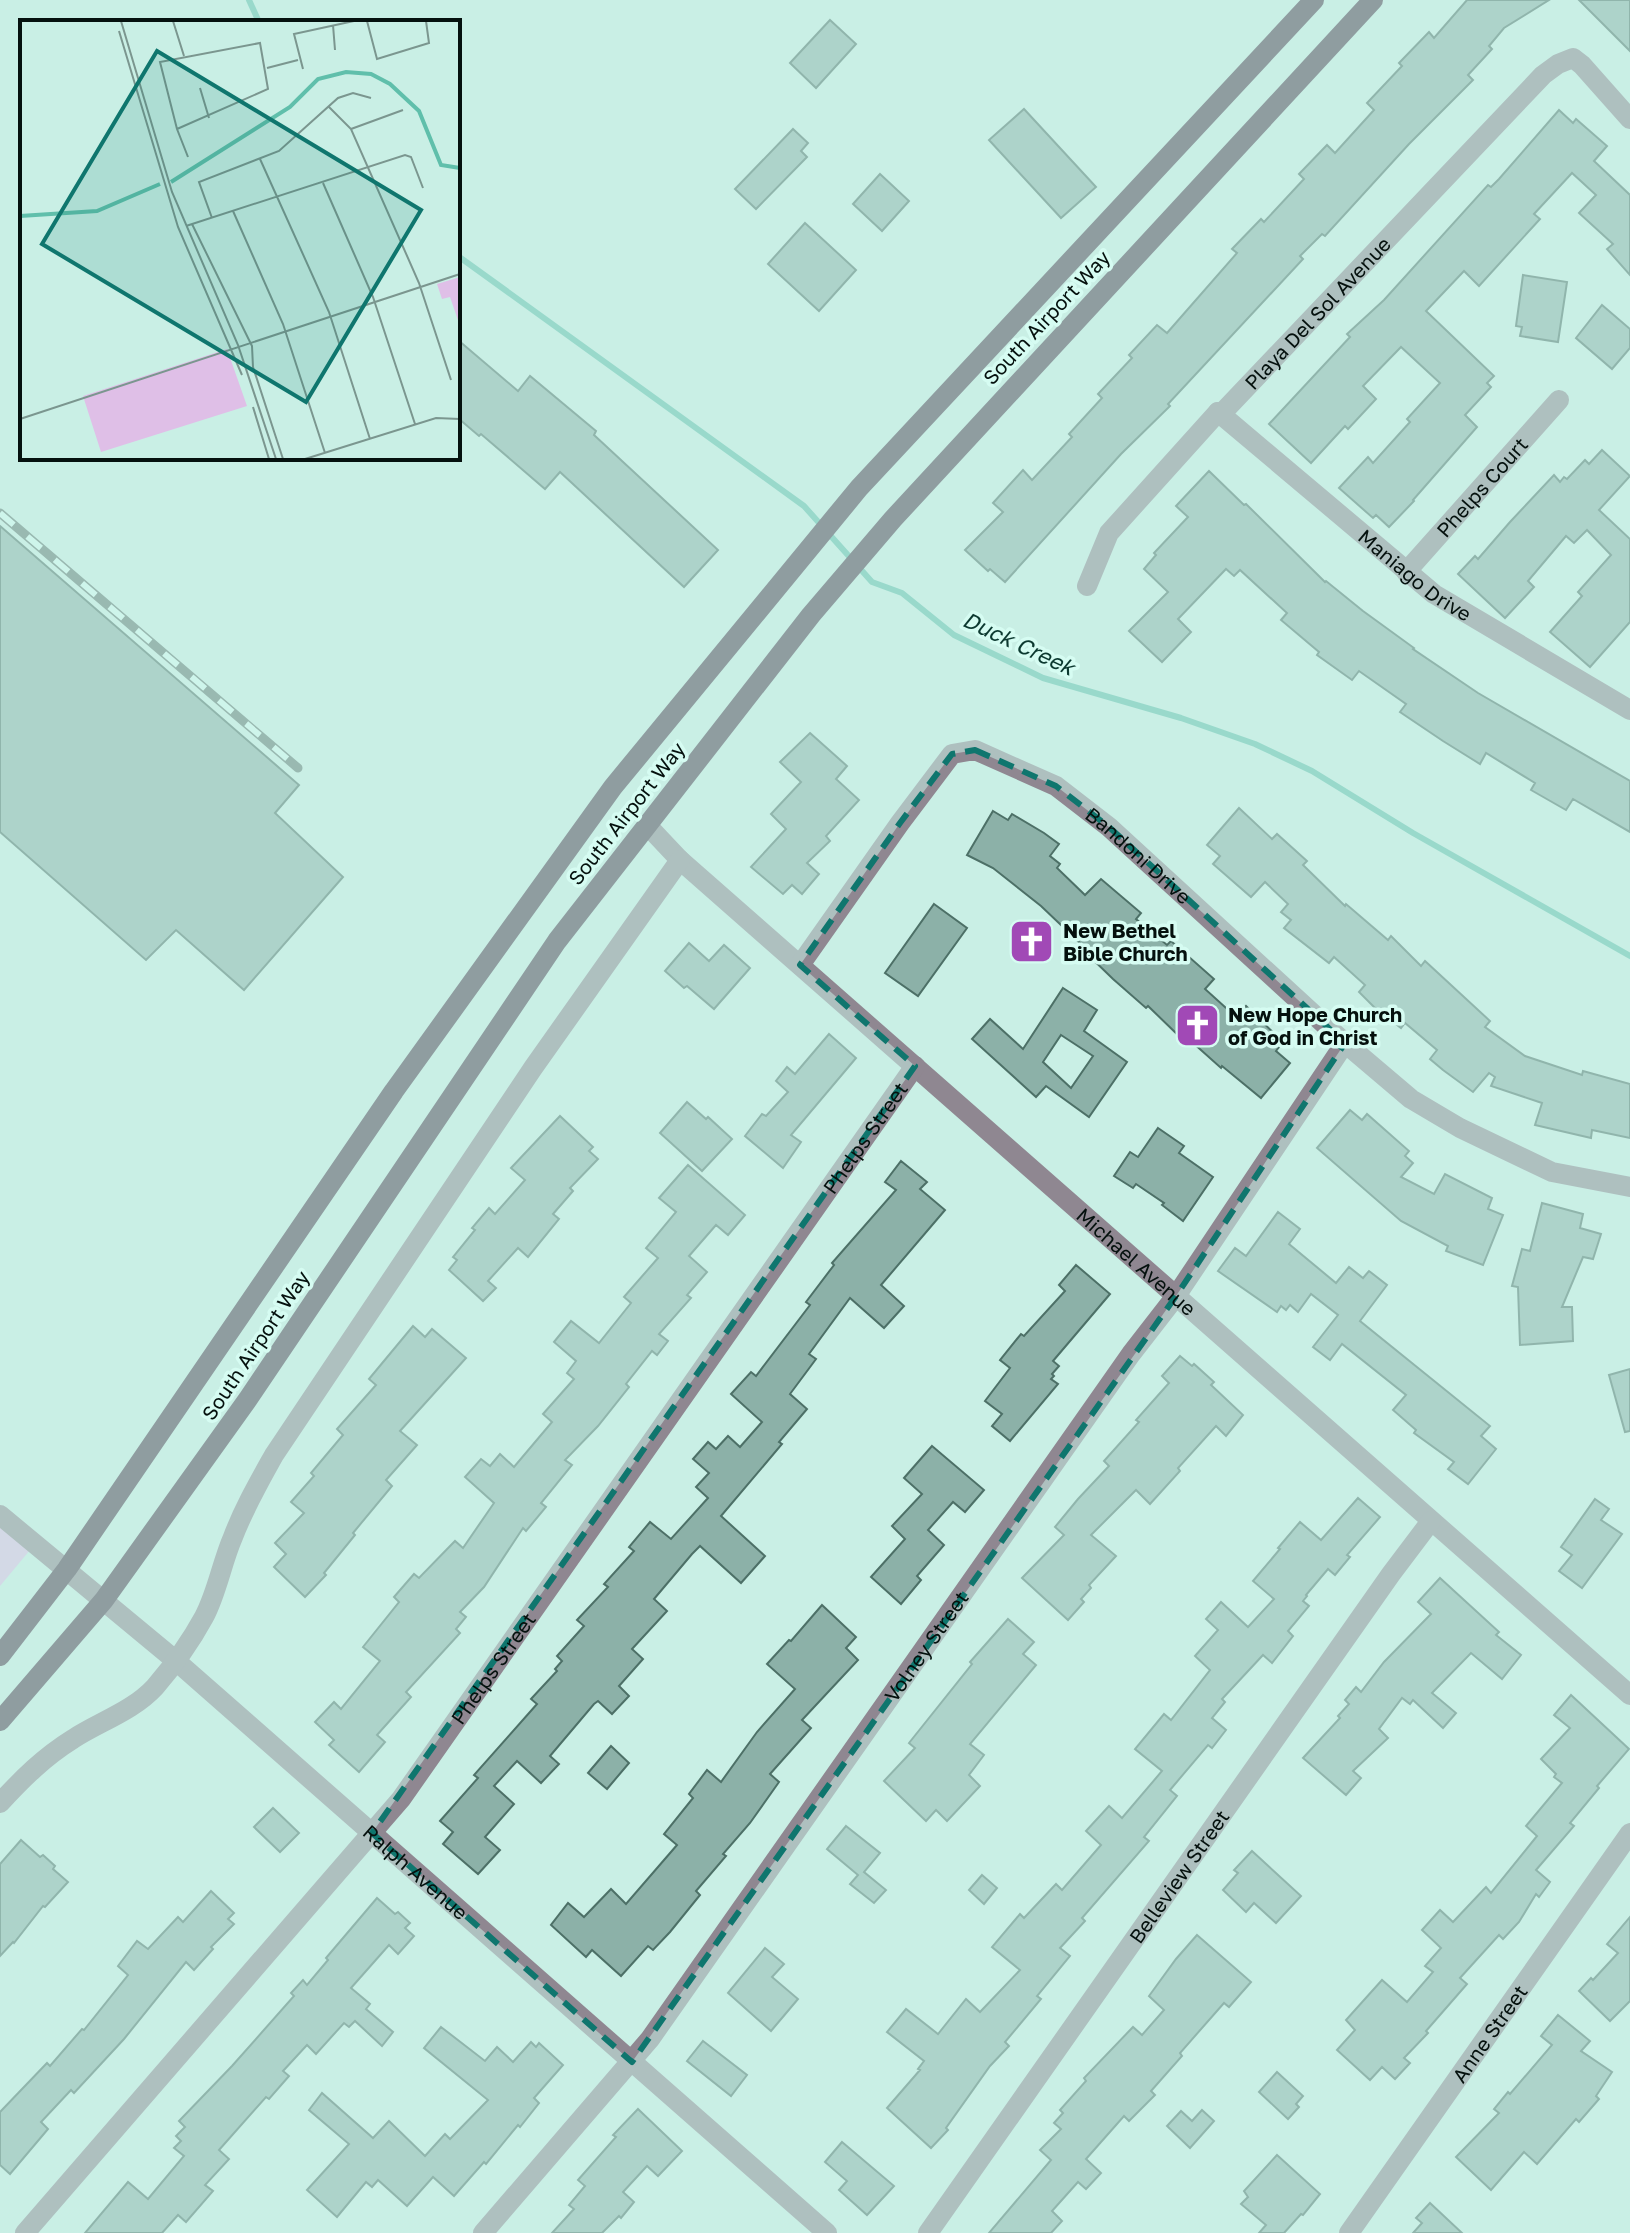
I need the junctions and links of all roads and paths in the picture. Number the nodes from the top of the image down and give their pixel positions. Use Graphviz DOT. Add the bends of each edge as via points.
graph roads {
  1 [pos="1314,0"];
  2 [pos="1373,0"];
  3 [pos="1630,119"];
  4 [pos="1559,400"];
  5 [pos="1218,412"];
  6 [pos="1406,572"];
  7 [pos="1087,586"];
  8 [pos="1626,700"];
  9 [pos="647,825"];
  10 [pos="680,860"];
  11 [pos="800,965"];
  12 [pos="1345,1043"];
  13 [pos="915,1066"];
  14 [pos="1630,1187"];
  15 [pos="1176,1296"];
  16 [pos="0,1515"];
  17 [pos="1431,1521"];
  18 [pos="67,1569"];
  19 [pos="104,1600"];
  20 [pos="0,1656"];
  21 [pos="175,1660"];
  22 [pos="1630,1695"];
  23 [pos="0,1721"];
  24 [pos="0,1803"];
  25 [pos="372,1833"];
  26 [pos="1630,1833"];
  27 [pos="632,2062"];
  28 [pos="25,2233"];
  29 [pos="483,2233"];
  30 [pos="827,2233"];
  31 [pos="928,2233"];
  32 [pos="1349,2233"];
  1 -- 18 [label="main road, South Airport Way" via="850,501 604,800 385,1104"];
  2 -- 9 [label="main road, South Airport Way" via="884,529"];
  3 -- 5 [label="street, Playa Del Sol Avenue" via="1573,58 1558,64"];
  4 -- 6 [label="street, Phelps Court"];
  5 -- 6 [label="street, Maniago Drive"];
  5 -- 7 [label="street, Playa Del Sol Avenue" via="1109,533"];
  6 -- 8 [label="street, Maniago Drive" via="1434,594"];
  9 -- 10 [label="street, Michael Avenue"];
  9 -- 19 [label="main road, South Airport Way" via="557,941 248,1399"];
  10 -- 11 [label="street, Michael Avenue"];
  10 -- 21 [label="street" via="533,1068 274,1455 232,1539 205,1615"];
  11 -- 12 [label="street, Bandoni Drive" via="952,754 975,750 1056,786 1109,827"];
  11 -- 13 [label="street, Michael Avenue"];
  12 -- 14 [label="street, Bandoni Drive" via="1411,1099 1460,1128 1552,1172"];
  12 -- 15 [label="street, Volney Street"];
  13 -- 15 [label="street, Michael Avenue"];
  13 -- 25 [label="street, Phelps Street"];
  15 -- 17 [label="street, Michael Avenue"];
  15 -- 27 [label="street, Volney Street"];
  16 -- 18 [label="street, Ralph Avenue"];
  17 -- 22 [label="street, Michael Avenue"];
  17 -- 31 [label="street, Belleview Street"];
  18 -- 19 [label="street, Ralph Avenue"];
  18 -- 20 [label="main road, South Airport Way"];
  19 -- 21 [label="street, Ralph Avenue"];
  19 -- 23 [label="main road, South Airport Way"];
  21 -- 24 [label="street" via="153,1689 49,1755"];
  21 -- 25 [label="street, Ralph Avenue"];
  25 -- 27 [label="street, Ralph Avenue"];
  25 -- 28 [label="street, Phelps Street"];
  26 -- 32 [label="street, Anne Street"];
  27 -- 29 [label="street, Volney Street"];
  27 -- 30 [label="street, Ralph Avenue"];
}
